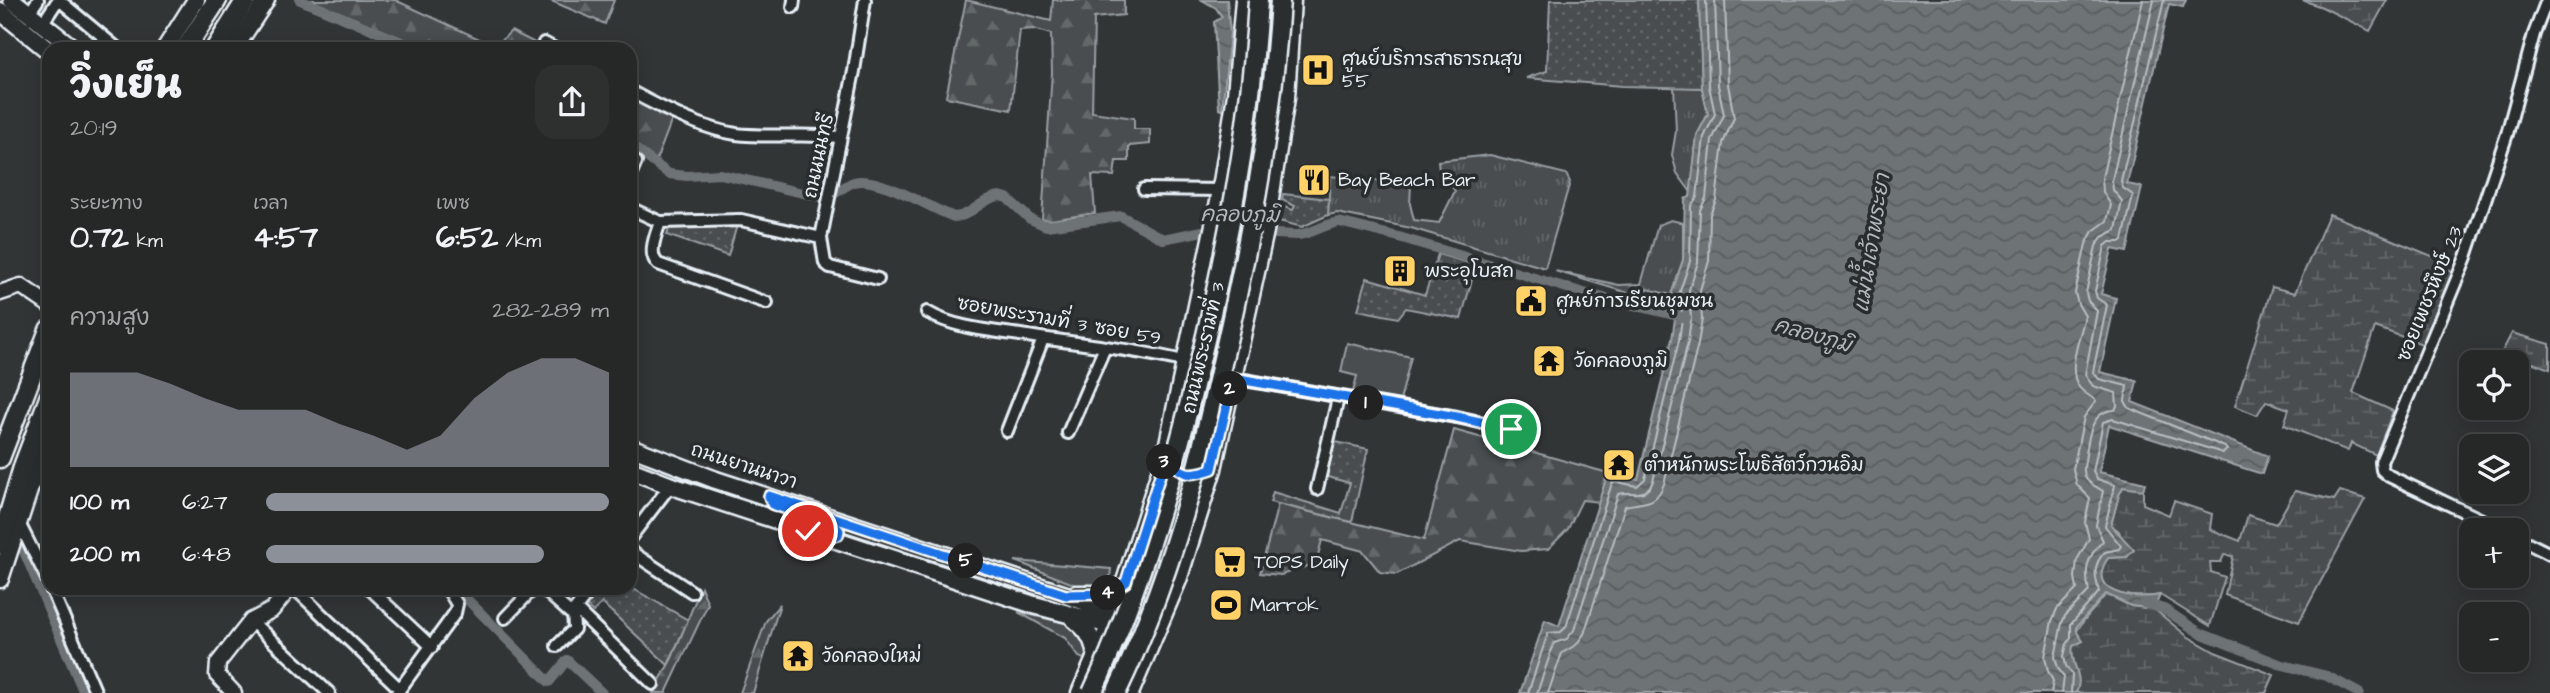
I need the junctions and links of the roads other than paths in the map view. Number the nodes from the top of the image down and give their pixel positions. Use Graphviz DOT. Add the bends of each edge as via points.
graph roads {
  1 [pos="12,0"];
  2 [pos="58,0"];
  3 [pos="196,0"];
  4 [pos="217,0"];
  5 [pos="246,0"];
  6 [pos="266,0"];
  7 [pos="865,0"];
  8 [pos="1245,0"];
  9 [pos="1258,0"];
  10 [pos="1280,0"];
  11 [pos="1291,0"];
  12 [pos="2547,0"];
  13 [pos="0,12"];
  14 [pos="37,12"];
  15 [pos="67,42"];
  16 [pos="109,42"];
  17 [pos="175,42"];
  18 [pos="177,42"];
  19 [pos="219,42"];
  20 [pos="239,42"];
  21 [pos="42,45"];
  22 [pos="637,94"];
  23 [pos="840,137"];
  24 [pos="1144,189"];
  25 [pos="1222,190"];
  26 [pos="637,211"];
  27 [pos="660,222"];
  28 [pos="821,238"];
  29 [pos="878,279"];
  30 [pos="0,293"];
  31 [pos="42,300"];
  32 [pos="767,303"];
  33 [pos="927,312"];
  34 [pos="42,336"];
  35 [pos="1043,339"];
  36 [pos="1105,347"];
  37 [pos="42,348"];
  38 [pos="1187,362"];
  39 [pos="1233,378"];
  40 [pos="1338,398"];
  41 [pos="42,416"];
  42 [pos="1511,429"];
  43 [pos="1007,431"];
  44 [pos="1068,433"];
  45 [pos="0,444"];
  46 [pos="42,450"];
  47 [pos="637,450"];
  48 [pos="1167,453"];
  49 [pos="0,458"];
  50 [pos="1212,469"];
  51 [pos="637,473"];
  52 [pos="670,486"];
  53 [pos="1317,489"];
  54 [pos="769,496"];
  55 [pos="2478,518"];
  56 [pos="18,520"];
  57 [pos="637,529"];
  58 [pos="828,537"];
  59 [pos="0,544"];
  60 [pos="2529,544"];
  61 [pos="2550,554"];
  62 [pos="637,556"];
  63 [pos="42,569"];
  64 [pos="0,579"];
  65 [pos="1126,582"];
  66 [pos="692,592"];
  67 [pos="54,595"];
  68 [pos="286,595"];
  69 [pos="299,595"];
  70 [pos="376,595"];
  71 [pos="452,595"];
  72 [pos="527,595"];
  73 [pos="550,595"];
  74 [pos="586,595"];
  75 [pos="1066,595"];
  76 [pos="574,610"];
  77 [pos="1068,614"];
  78 [pos="505,618"];
  79 [pos="251,621"];
  80 [pos="1119,622"];
  81 [pos="1147,631"];
  82 [pos="557,646"];
  83 [pos="432,648"];
  84 [pos="1096,660"];
  85 [pos="653,684"];
  86 [pos="228,691"];
  87 [pos="398,691"];
  88 [pos="96,693"];
  89 [pos="329,693"];
  90 [pos="1081,693"];
  91 [pos="1092,693"];
  92 [pos="1116,693"];
  93 [pos="1129,693"];
  1 -- 14 [label="main road"];
  2 -- 14 [label="street"];
  2 -- 16 [label="street"];
  3 -- 17 [label="main road"];
  4 -- 18 [label="main road"];
  5 -- 19 [label="main road"];
  6 -- 20 [label="main road"];
  7 -- 23 [label="street, ถนนนนทรี"];
  8 -- 25 [label="main road, ถนนพระรามที่ 3"];
  9 -- 91 [label="main road, ถนนพระรามที่ 3, bridge" via="1240,165 1201,356 1152,539"];
  10 -- 92 [label="main road, ถนนพระรามที่ 3, bridge" via="1259,187 1212,410 1170,563"];
  11 -- 39 [label="main road, ถนนพระรามที่ 3" via="1285,98"];
  12 -- 55 [label="street, ซอยเพชรหึงษ์ 23" via="2466,257 2381,462 2389,475"];
  13 -- 21 [label="main road"];
  14 -- 15 [label="main road"];
  22 -- 23 [label="street" via="736,134"];
  23 -- 28 [label="street, ถนนนนทรี"];
  24 -- 25 [label="street"];
  25 -- 38 [label="main road, ถนนพระรามที่ 3"];
  26 -- 27 [label="street"];
  27 -- 28 [label="street" via="741,220"];
  27 -- 32 [label="street" via="652,252 658,264"];
  28 -- 29 [label="street" via="823,258 830,267"];
  30 -- 31 [label="street" via="21,286"];
  33 -- 35 [label="street, ซอยพระรามที่ 3 ซอย 59" via="973,327"];
  34 -- 45 [label="main road"];
  35 -- 36 [label="street, ซอยพระรามที่ 3 ซอย 59"];
  35 -- 43 [label="street"];
  36 -- 38 [label="street, ซอยพระรามที่ 3 ซอย 59"];
  36 -- 44 [label="street"];
  37 -- 49 [label="main road"];
  38 -- 48 [label="main road, ถนนพระรามที่ 3"];
  39 -- 40 [label="street"];
  39 -- 50 [label="main road, ถนนพระรามที่ 3"];
  40 -- 42 [label="street"];
  40 -- 53 [label="street"];
  41 -- 59 [label="main road"];
  46 -- 56 [label="main road"];
  47 -- 54 [label="main road, ถนนยานนาวา"];
  48 -- 50 [label="main road" via="1173,466 1187,473"];
  48 -- 65 [label="main road, ถนนพระรามที่ 3"];
  50 -- 81 [label="main road, ถนนพระรามที่ 3" via="1190,541"];
  51 -- 52 [label="main road, ถนนยานนาวา"];
  52 -- 57 [label="street"];
  52 -- 58 [label="main road, ถนนยานนาวา"];
  54 -- 58 [label="main road" via="772,504 834,525 838,535"];
  54 -- 75 [label="main road, ถนนยานนาวา"];
  56 -- 63 [label="street"];
  56 -- 64 [label="main road"];
  58 -- 77 [label="main road, ถนนยานนาวา"];
  60 -- 61 [label="street"];
  62 -- 66 [label="street"];
  65 -- 75 [label="main road" via="1106,594"];
  65 -- 80 [label="main road, ถนนพระรามที่ 3"];
  67 -- 88 [label="street"];
  68 -- 79 [label="street" via="276,607"];
  69 -- 87 [label="street"];
  70 -- 83 [label="street"];
  71 -- 83 [label="street" via="457,609"];
  72 -- 78 [label="street"];
  73 -- 76 [label="street" via="567,611"];
  74 -- 76 [label="street"];
  75 -- 80 [label="main road, ถนนยานนาวา"];
  76 -- 82 [label="street" via="574,629"];
  76 -- 85 [label="street"];
  77 -- 80 [label="main road, ถนนยานนาวา"];
  77 -- 84 [label="main road" via="1091,635"];
  79 -- 86 [label="street" via="215,669"];
  79 -- 89 [label="street"];
  80 -- 81 [label="main road, ถนนยานนาวา"];
  80 -- 84 [label="main road, ถนนพระรามที่ 3"];
  81 -- 93 [label="main road, ถนนพระรามที่ 3"];
  83 -- 87 [label="street"];
  84 -- 90 [label="main road, ถนนพระรามที่ 3"];
}
